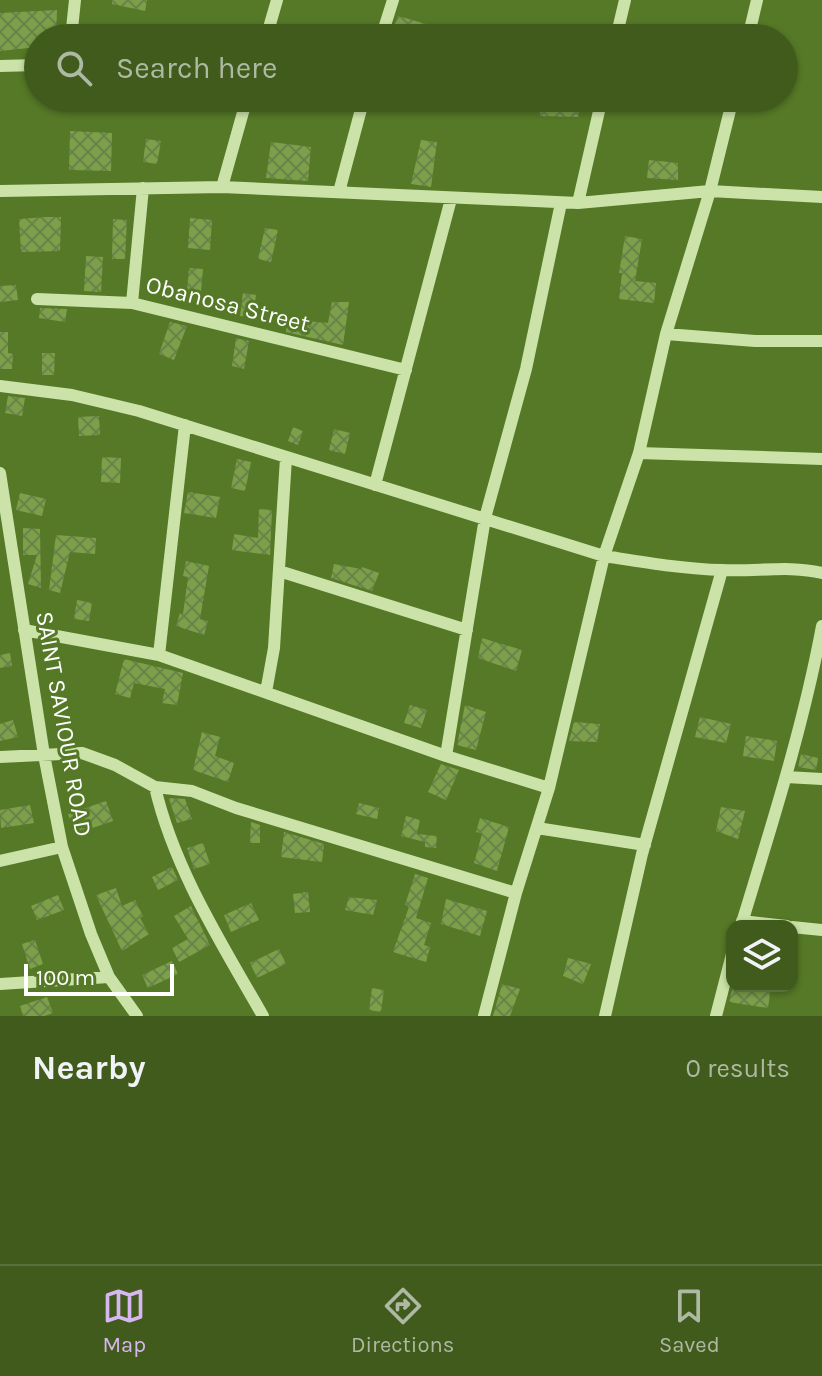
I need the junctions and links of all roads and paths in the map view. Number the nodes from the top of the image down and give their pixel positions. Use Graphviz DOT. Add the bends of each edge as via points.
graph roads {
  1 [pos="75,0"];
  2 [pos="277,0"];
  3 [pos="393,0"];
  4 [pos="625,0"];
  5 [pos="757,0"];
  6 [pos="72,24"];
  7 [pos="270,24"];
  8 [pos="385,24"];
  9 [pos="619,24"];
  10 [pos="751,24"];
  11 [pos="24,65"];
  12 [pos="0,66"];
  13 [pos="243,112"];
  14 [pos="360,112"];
  15 [pos="599,112"];
  16 [pos="730,112"];
  17 [pos="222,187"];
  18 [pos="143,188"];
  19 [pos="0,191"];
  20 [pos="710,191"];
  21 [pos="339,192"];
  22 [pos="822,197"];
  23 [pos="451,199"];
  24 [pos="561,203"];
  25 [pos="578,203"];
  26 [pos="37,299"];
  27 [pos="132,303"];
  28 [pos="666,334"];
  29 [pos="822,341"];
  30 [pos="406,370"];
  31 [pos="0,386"];
  32 [pos="185,425"];
  33 [pos="639,453"];
  34 [pos="286,458"];
  35 [pos="822,459"];
  36 [pos="0,473"];
  37 [pos="375,485"];
  38 [pos="485,518"];
  39 [pos="604,556"];
  40 [pos="722,570"];
  41 [pos="279,571"];
  42 [pos="822,573"];
  43 [pos="822,626"];
  44 [pos="24,630"];
  45 [pos="467,630"];
  46 [pos="159,655"];
  47 [pos="817,682"];
  48 [pos="266,692"];
  49 [pos="44,755"];
  50 [pos="446,756"];
  51 [pos="0,757"];
  52 [pos="786,777"];
  53 [pos="822,779"];
  54 [pos="155,787"];
  55 [pos="549,788"];
  56 [pos="537,828"];
  57 [pos="645,845"];
  58 [pos="62,847"];
  59 [pos="0,861"];
  60 [pos="516,893"];
  61 [pos="742,920"];
  62 [pos="798,927"];
  63 [pos="822,930"];
  64 [pos="109,977"];
  65 [pos="726,977"];
  66 [pos="0,984"];
  67 [pos="137,1016"];
  68 [pos="263,1016"];
  69 [pos="484,1016"];
  70 [pos="605,1016"];
  71 [pos="716,1016"];
  1 -- 6 [label="street"];
  2 -- 7 [label="street"];
  3 -- 8 [label="street"];
  4 -- 9 [label="street"];
  5 -- 10 [label="street"];
  11 -- 12 [label="street"];
  13 -- 17 [label="street"];
  14 -- 21 [label="street"];
  15 -- 25 [label="street"];
  16 -- 20 [label="street"];
  17 -- 18 [label="street"];
  17 -- 21 [label="street"];
  18 -- 19 [label="street"];
  18 -- 27 [label="street"];
  20 -- 22 [label="street"];
  20 -- 25 [label="street"];
  20 -- 28 [label="street"];
  21 -- 23 [label="street"];
  23 -- 24 [label="street"];
  23 -- 30 [label="street"];
  24 -- 25 [label="street"];
  24 -- 38 [label="street" via="526,369"];
  26 -- 27 [label="street, Obanosa Street"];
  27 -- 30 [label="street, Obanosa Street"];
  28 -- 29 [label="street"];
  28 -- 33 [label="street"];
  30 -- 37 [label="street"];
  31 -- 32 [label="street" via="72,395"];
  32 -- 34 [label="street"];
  32 -- 46 [label="street"];
  33 -- 35 [label="street"];
  33 -- 39 [label="street"];
  34 -- 37 [label="street"];
  34 -- 41 [label="street"];
  36 -- 44 [label="street, SAINT SAVIOUR ROAD"];
  37 -- 38 [label="street"];
  38 -- 39 [label="street"];
  38 -- 45 [label="street"];
  39 -- 40 [label="street"];
  39 -- 55 [label="street"];
  40 -- 42 [label="street"];
  40 -- 57 [label="street"];
  41 -- 45 [label="street"];
  41 -- 48 [label="street"];
  43 -- 47 [label="street"];
  44 -- 46 [label="street"];
  44 -- 49 [label="street, SAINT SAVIOUR ROAD"];
  45 -- 50 [label="street"];
  46 -- 48 [label="street"];
  47 -- 52 [label="street"];
  48 -- 50 [label="street"];
  49 -- 51 [label="street"];
  49 -- 54 [label="street" via="82,753"];
  49 -- 58 [label="street, SAINT SAVIOUR ROAD"];
  50 -- 55 [label="street"];
  52 -- 53 [label="street"];
  52 -- 61 [label="street"];
  54 -- 60 [label="street" via="192,791"];
  54 -- 68 [label="street" via="174,848"];
  55 -- 56 [label="street"];
  56 -- 57 [label="street"];
  56 -- 60 [label="street"];
  57 -- 70 [label="street"];
  58 -- 59 [label="street"];
  58 -- 64 [label="street, SAINT SAVIOUR ROAD"];
  60 -- 69 [label="street"];
  62 -- 63 [label="street"];
  64 -- 66 [label="street"];
  64 -- 67 [label="street, SAINT SAVIOUR ROAD"];
  65 -- 71 [label="street"];
}
